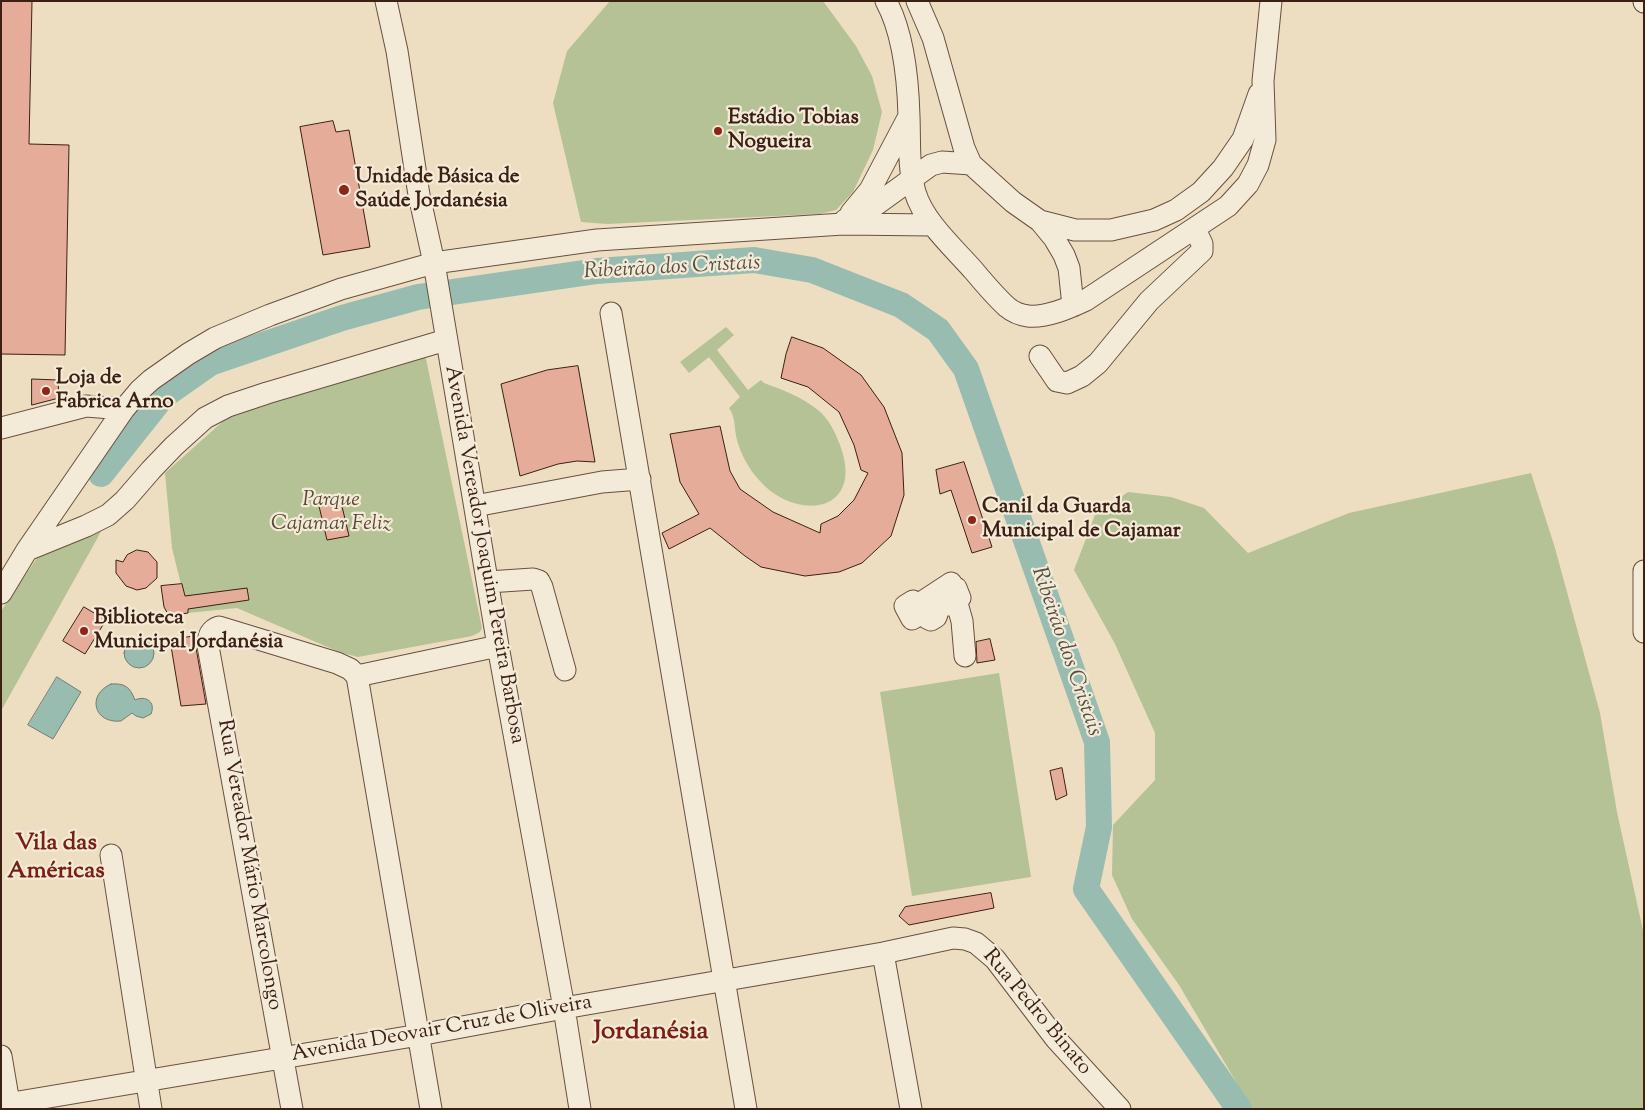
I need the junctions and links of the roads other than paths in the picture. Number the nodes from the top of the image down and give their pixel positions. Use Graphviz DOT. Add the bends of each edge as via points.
graph roads {
  1 [pos="386,1"];
  2 [pos="886,1"];
  3 [pos="917,1"];
  4 [pos="1271,1"];
  5 [pos="1262,82"];
  6 [pos="909,115"];
  7 [pos="971,164"];
  8 [pos="912,180"];
  9 [pos="1040,221"];
  10 [pos="844,222"];
  11 [pos="933,225"];
  12 [pos="1195,229"];
  13 [pos="435,267"];
  14 [pos="1073,306"];
  15 [pos="611,313"];
  16 [pos="446,340"];
  17 [pos="1040,356"];
  18 [pos="124,409"];
  19 [pos="1,428"];
  20 [pos="640,479"];
  21 [pos="475,506"];
  22 [pos="27,550"];
  23 [pos="1644,571"];
  24 [pos="488,582"];
  25 [pos="1,593"];
  26 [pos="898,604"];
  27 [pos="1644,632"];
  28 [pos="498,646"];
  29 [pos="965,656"];
  30 [pos="565,670"];
  31 [pos="357,676"];
  32 [pos="111,855"];
  33 [pos="883,953"];
  34 [pos="724,980"];
  35 [pos="564,1008"];
  36 [pos="419,1035"];
  37 [pos="1,1056"];
  38 [pos="284,1058"];
  39 [pos="146,1080"];
  40 [pos="7,1106"];
  41 [pos="151,1109"];
  42 [pos="292,1109"];
  43 [pos="432,1109"];
  44 [pos="580,1109"];
  45 [pos="746,1109"];
  46 [pos="911,1109"];
  47 [pos="1120,1109"];
  1 -- 13 [label="street, Avenida Vereador Joaquim Pereira Barbosa" via="419,195"];
  2 -- 6 [label="street" via="900,40"];
  3 -- 7 [label="street" via="933,38"];
  4 -- 5 [label="street"];
  5 -- 9 [label="street" via="1243,139 1224,168 1201,192 1176,210 1154,220 1111,230 1075,230"];
  5 -- 12 [label="street" via="1265,140 1258,165 1248,184 1228,206"];
  6 -- 8 [label="street"];
  6 -- 10 [label="street" via="870,190"];
  7 -- 8 [label="street" via="942,162 932,165"];
  7 -- 9 [label="street" via="1013,202"];
  8 -- 10 [label="street"];
  8 -- 11 [label="street"];
  9 -- 14 [label="street" via="1064,255 1069,268"];
  10 -- 11 [label="street"];
  10 -- 13 [label="street" via="597,240"];
  11 -- 14 [label="street" via="1017,314 1043,315"];
  12 -- 14 [label="street"];
  12 -- 17 [label="street" via="1202,251 1149,301 1098,364 1067,383 1057,381"];
  13 -- 16 [label="street, Avenida Vereador Joaquim Pereira Barbosa"];
  13 -- 18 [label="street" via="342,290 215,338 151,380"];
  15 -- 20 [label="street"];
  16 -- 21 [label="street, Avenida Vereador Joaquim Pereira Barbosa"];
  16 -- 22 [label="street" via="267,393 205,418 108,515"];
  18 -- 19 [label="street" via="86,406"];
  18 -- 22 [label="street"];
  20 -- 21 [label="street" via="602,482"];
  20 -- 34 [label="street"];
  21 -- 24 [label="street, Avenida Vereador Joaquim Pereira Barbosa"];
  22 -- 25 [label="street"];
  23 -- 27 [label="street"];
  24 -- 28 [label="street, Avenida Vereador Joaquim Pereira Barbosa"];
  24 -- 30 [label="street" via="539,581"];
  26 -- 29 [label="street" via="911,627 944,603 962,621"];
  28 -- 31 [label="street"];
  28 -- 35 [label="street, Avenida Vereador Joaquim Pereira Barbosa"];
  31 -- 36 [label="street"];
  31 -- 38 [label="street, Rua Vereador Mário Marcolongo" via="337,663 219,627 210,632 208,646"];
  32 -- 39 [label="street"];
  33 -- 34 [label="street, Avenida Deovair Cruz de Oliveira"];
  33 -- 46 [label="street"];
  33 -- 47 [label="street, Rua Pedro Binato" via="953,938 976,943 996,959 1056,1039"];
  34 -- 35 [label="street, Avenida Deovair Cruz de Oliveira"];
  34 -- 45 [label="street"];
  35 -- 36 [label="street, Avenida Deovair Cruz de Oliveira"];
  35 -- 44 [label="street, Avenida Vereador Joaquim Pereira Barbosa"];
  36 -- 38 [label="street, Avenida Deovair Cruz de Oliveira"];
  36 -- 43 [label="street"];
  37 -- 40 [label="street"];
  38 -- 39 [label="street, Avenida Deovair Cruz de Oliveira"];
  38 -- 42 [label="street, Rua Vereador Mário Marcolongo"];
  39 -- 40 [label="street, Avenida Deovair Cruz de Oliveira"];
  39 -- 41 [label="street"];
}
